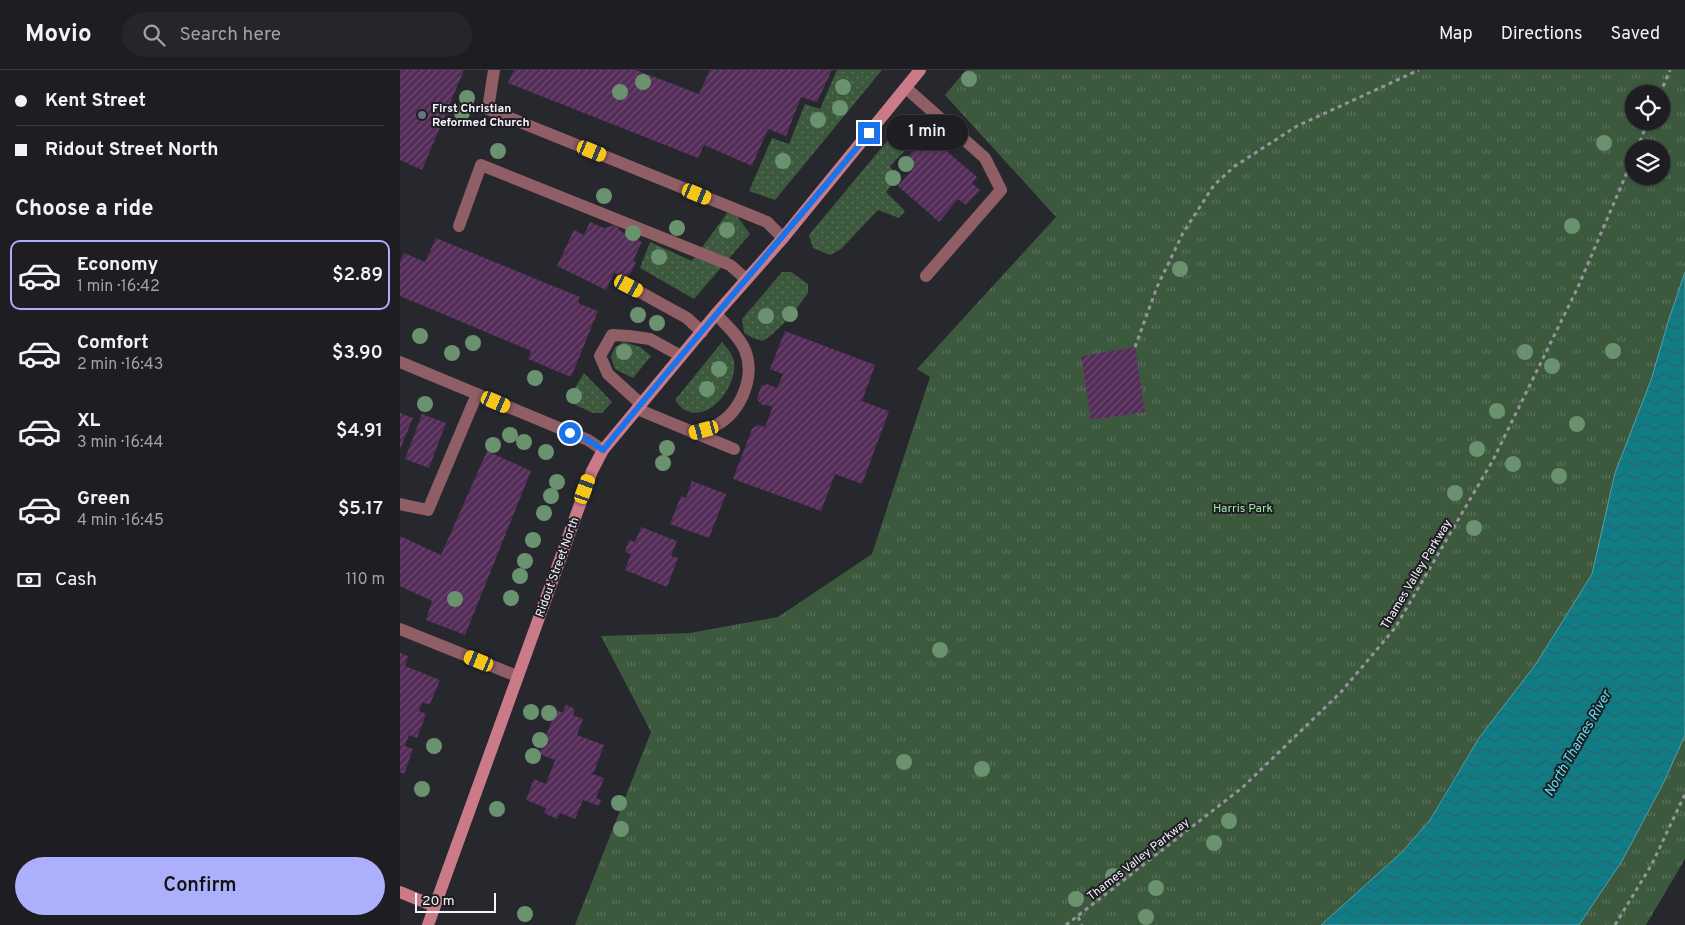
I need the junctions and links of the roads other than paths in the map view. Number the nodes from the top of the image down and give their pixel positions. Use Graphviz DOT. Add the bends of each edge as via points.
graph roads {
  1 [pos="494,70"];
  2 [pos="920,70"];
  3 [pos="906,88"];
  4 [pos="458,226"];
  5 [pos="783,238"];
  6 [pos="926,276"];
  7 [pos="746,279"];
  8 [pos="629,286"];
  9 [pos="716,314"];
  10 [pos="702,332"];
  11 [pos="681,356"];
  12 [pos="400,362"];
  13 [pos="477,394"];
  14 [pos="639,406"];
  15 [pos="693,433"];
  16 [pos="734,449"];
  17 [pos="603,450"];
  18 [pos="400,504"];
  19 [pos="400,629"];
  20 [pos="518,676"];
  21 [pos="400,892"];
  22 [pos="434,906"];
  23 [pos="428,925"];
  1 -- 5 [label="street" via="488,109 767,222"];
  2 -- 3 [label="street, Ridout Street North"];
  3 -- 5 [label="street, Ridout Street North"];
  3 -- 6 [label="street" via="986,158 1000,190"];
  4 -- 7 [label="street" via="481,165 730,265"];
  5 -- 7 [label="street, Ridout Street North"];
  7 -- 9 [label="street, Ridout Street North"];
  8 -- 10 [label="street" via="687,318"];
  9 -- 10 [label="street, Ridout Street North"];
  9 -- 15 [label="street" via="745,351 748,364 746,382 742,400 730,416 714,427"];
  10 -- 11 [label="street, Ridout Street North"];
  11 -- 14 [label="street, Ridout Street North"];
  11 -- 14 [label="street" via="650,339 612,335 600,356 608,374"];
  12 -- 13 [label="street"];
  13 -- 17 [label="street" via="588,440"];
  13 -- 18 [label="street" via="428,510"];
  14 -- 15 [label="street"];
  14 -- 17 [label="street, Ridout Street North"];
  15 -- 16 [label="street"];
  17 -- 20 [label="street, Ridout Street North" via="592,471"];
  19 -- 20 [label="street"];
  20 -- 22 [label="street, Ridout Street North"];
  21 -- 22 [label="street"];
  22 -- 23 [label="street, Ridout Street North"];
}
